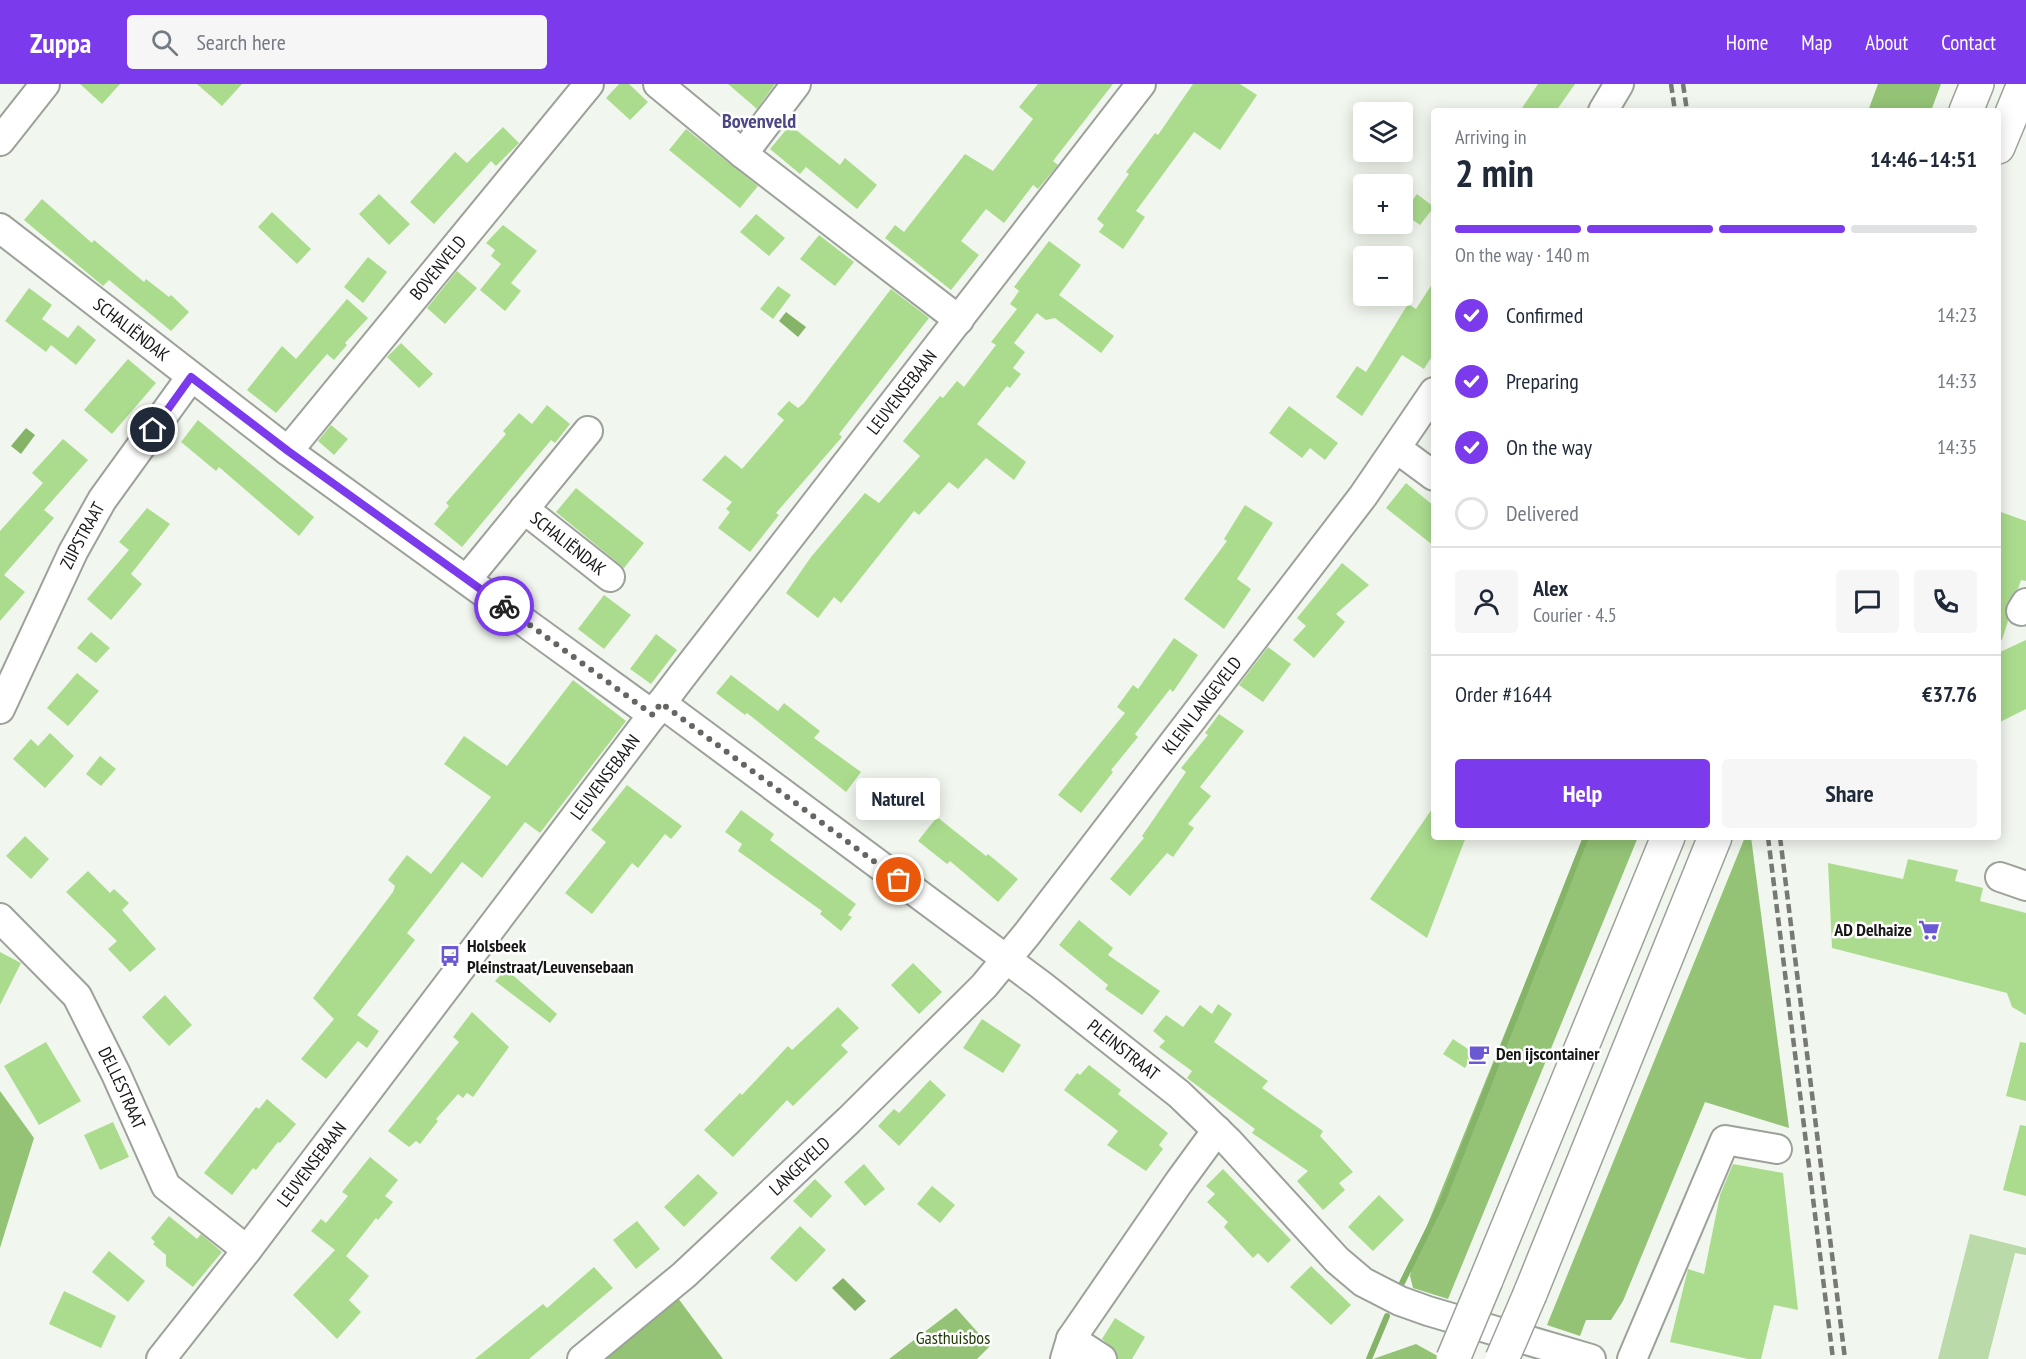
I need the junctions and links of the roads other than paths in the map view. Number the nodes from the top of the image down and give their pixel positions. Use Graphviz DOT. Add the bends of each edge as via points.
graph roads {
  1 [pos="45,84"];
  2 [pos="589,84"];
  3 [pos="658,84"];
  4 [pos="796,84"];
  5 [pos="1141,84"];
  6 [pos="1618,84"];
  7 [pos="1977,84"];
  8 [pos="2024,84"];
  9 [pos="1605,108"];
  10 [pos="1966,108"];
  11 [pos="2001,140"];
  12 [pos="0,141"];
  13 [pos="743,154"];
  14 [pos="0,228"];
  15 [pos="959,320"];
  16 [pos="191,377"];
  17 [pos="1431,396"];
  18 [pos="588,431"];
  19 [pos="1396,448"];
  20 [pos="288,451"];
  21 [pos="1431,474"];
  22 [pos="524,509"];
  23 [pos="610,577"];
  24 [pos="467,579"];
  25 [pos="0,709"];
  26 [pos="657,709"];
  27 [pos="1667,840"];
  28 [pos="1714,840"];
  29 [pos="0,918"];
  30 [pos="1006,959"];
  31 [pos="1217,1130"];
  32 [pos="1777,1149"];
  33 [pos="247,1250"];
  34 [pos="1068,1349"];
  35 [pos="161,1359"];
  36 [pos="582,1359"];
  37 [pos="1102,1359"];
  38 [pos="1453,1359"];
  39 [pos="1502,1359"];
  40 [pos="1591,1359"];
  41 [pos="1632,1359"];
  1 -- 12 [label="street"];
  2 -- 20 [label="street, BOVENVELD"];
  3 -- 13 [label="street"];
  4 -- 13 [label="street"];
  5 -- 15 [label="street, LEUVENSEBAAN"];
  6 -- 9 [label="street"];
  7 -- 10 [label="highway"];
  8 -- 11 [label="highway"];
  13 -- 15 [label="street"];
  14 -- 16 [label="street, SCHALIËNDAK"];
  15 -- 26 [label="street, LEUVENSEBAAN"];
  16 -- 20 [label="street, SCHALIËNDAK"];
  16 -- 25 [label="street, ZIJPSTRAAT" via="102,500 73,552"];
  17 -- 19 [label="street, KLEIN LANGEVELD"];
  18 -- 22 [label="street, SCHALIËNDAK"];
  19 -- 21 [label="street"];
  19 -- 30 [label="street, KLEIN LANGEVELD"];
  20 -- 24 [label="street, SCHALIËNDAK"];
  22 -- 23 [label="street, SCHALIËNDAK"];
  22 -- 24 [label="street, SCHALIËNDAK"];
  24 -- 26 [label="street, SCHALIËNDAK"];
  26 -- 30 [label="street, PLEINSTRAAT"];
  26 -- 33 [label="street, LEUVENSEBAAN"];
  27 -- 38 [label="highway, bridge"];
  28 -- 39 [label="highway, bridge"];
  29 -- 33 [label="street, DELLESTRAAT" via="77,996 117,1074 166,1186"];
  30 -- 31 [label="street, PLEINSTRAAT" via="1179,1094"];
  30 -- 36 [label="street, LANGEVELD" via="984,986 849,1120 684,1275"];
  31 -- 34 [label="street" via="1179,1182 1101,1310"];
  31 -- 40 [label="street, PLEINSTRAAT" via="1336,1260 1364,1282 1428,1311"];
  32 -- 41 [label="street" via="1725,1140"];
  33 -- 35 [label="street, LEUVENSEBAAN"];
  34 -- 37 [label="street"];
}
